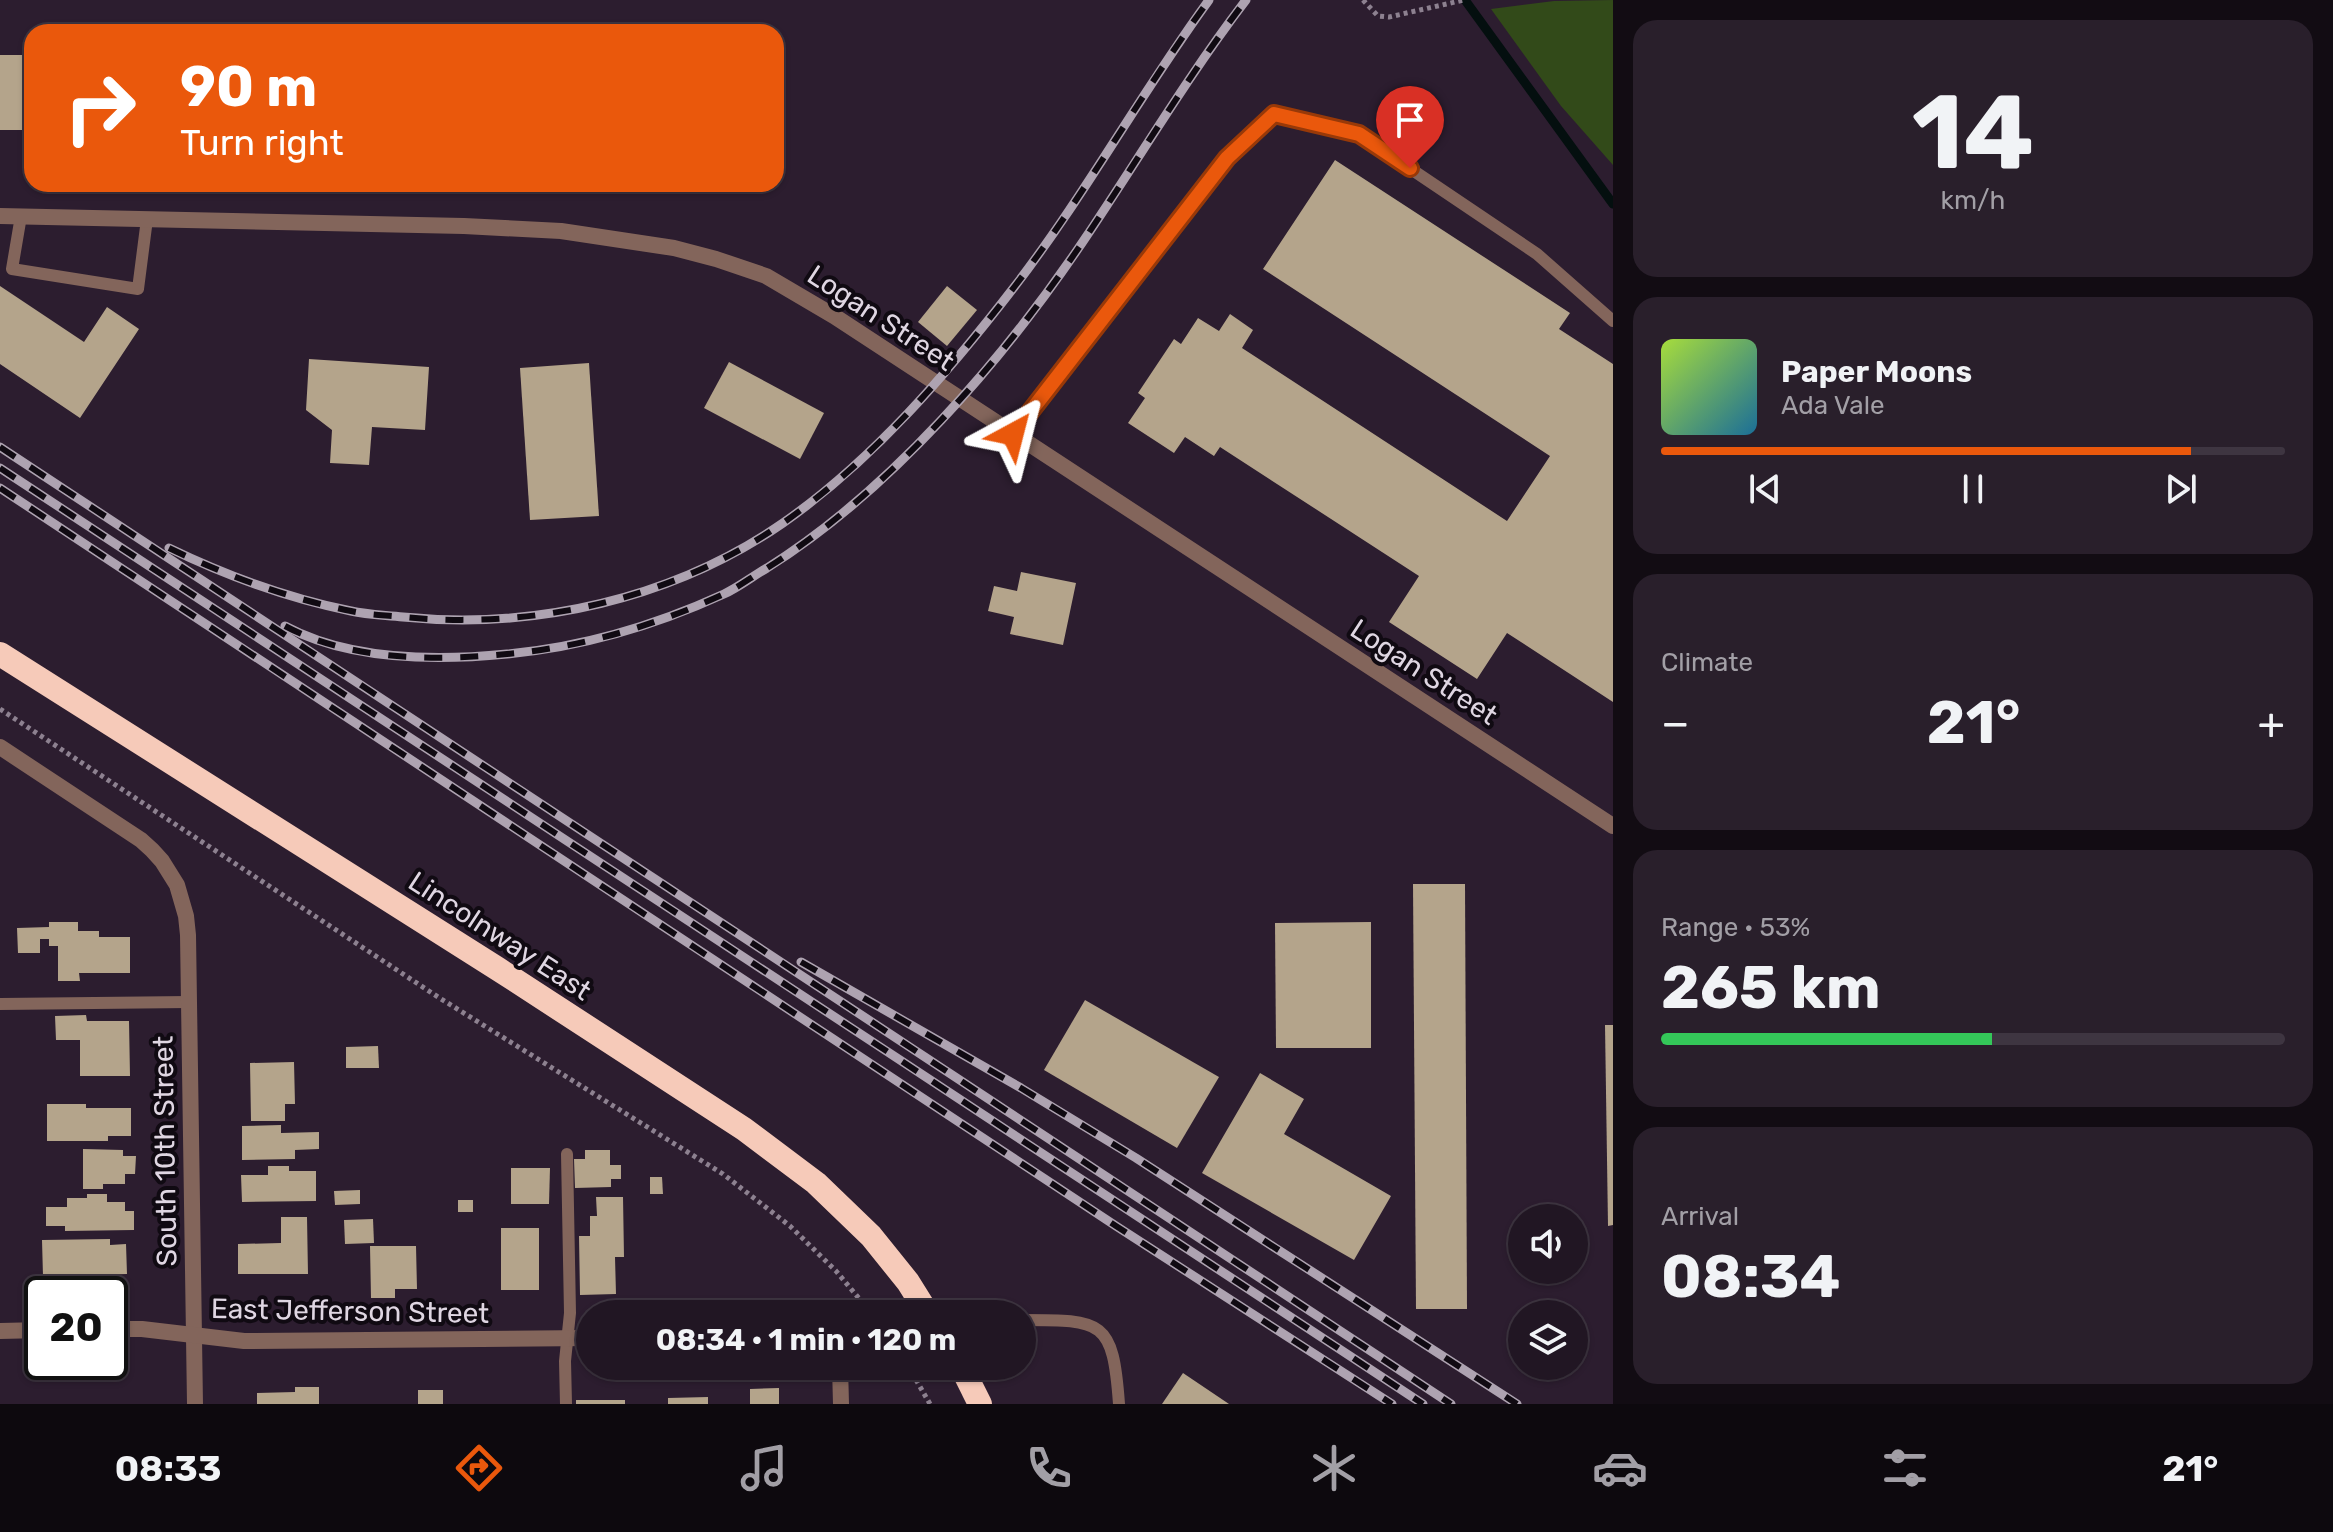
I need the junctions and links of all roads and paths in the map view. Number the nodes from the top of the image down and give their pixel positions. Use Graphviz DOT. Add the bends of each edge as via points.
graph roads {
  1 [pos="1363,0"];
  2 [pos="1464,0"];
  3 [pos="0,216"];
  4 [pos="21,216"];
  5 [pos="147,219"];
  6 [pos="1613,321"];
  7 [pos="1013,434"];
  8 [pos="0,654"];
  9 [pos="0,709"];
  10 [pos="0,747"];
  11 [pos="1613,826"];
  12 [pos="189,1002"];
  13 [pos="0,1004"];
  14 [pos="567,1154"];
  15 [pos="860,1300"];
  16 [pos="919,1300"];
  17 [pos="1036,1320"];
  18 [pos="128,1329"];
  19 [pos="24,1330"];
  20 [pos="0,1331"];
  21 [pos="193,1335"];
  22 [pos="567,1338"];
  23 [pos="576,1338"];
  24 [pos="840,1380"];
  25 [pos="916,1380"];
  26 [pos="968,1380"];
  27 [pos="195,1404"];
  28 [pos="566,1404"];
  29 [pos="841,1404"];
  30 [pos="930,1404"];
  31 [pos="980,1404"];
  32 [pos="1119,1404"];
  1 -- 2 [label="path" via="1378,16 1389,17"];
  3 -- 4 [label="street, Logan Street"];
  4 -- 5 [label="street, Logan Street"];
  4 -- 5 [label="lane" via="12,269 138,289"];
  5 -- 7 [label="street, Logan Street" via="520,229 674,248 766,276"];
  6 -- 7 [label="lane" via="1537,254 1359,134 1274,114 1227,158"];
  7 -- 11 [label="street, Logan Street"];
  8 -- 16 [label="highway, Lincolnway East" via="744,1129 816,1183 871,1236"];
  9 -- 15 [label="path" via="438,997 723,1174 790,1226"];
  10 -- 12 [label="street, South 10th Street" via="141,840 162,861 181,898 188,935"];
  12 -- 13 [label="lane"];
  12 -- 21 [label="street, South 10th Street"];
  14 -- 22 [label="lane"];
  17 -- 32 [label="lane" via="1082,1321 1101,1330 1117,1367"];
  18 -- 21 [label="street, East Jefferson Street"];
  19 -- 20 [label="street"];
  21 -- 22 [label="street, East Jefferson Street" via="244,1341"];
  21 -- 27 [label="street, South 10th Street"];
  22 -- 23 [label="street, East Jefferson Street"];
  22 -- 28 [label="lane"];
  24 -- 29 [label="street"];
  25 -- 30 [label="path"];
  26 -- 31 [label="highway"];
}
